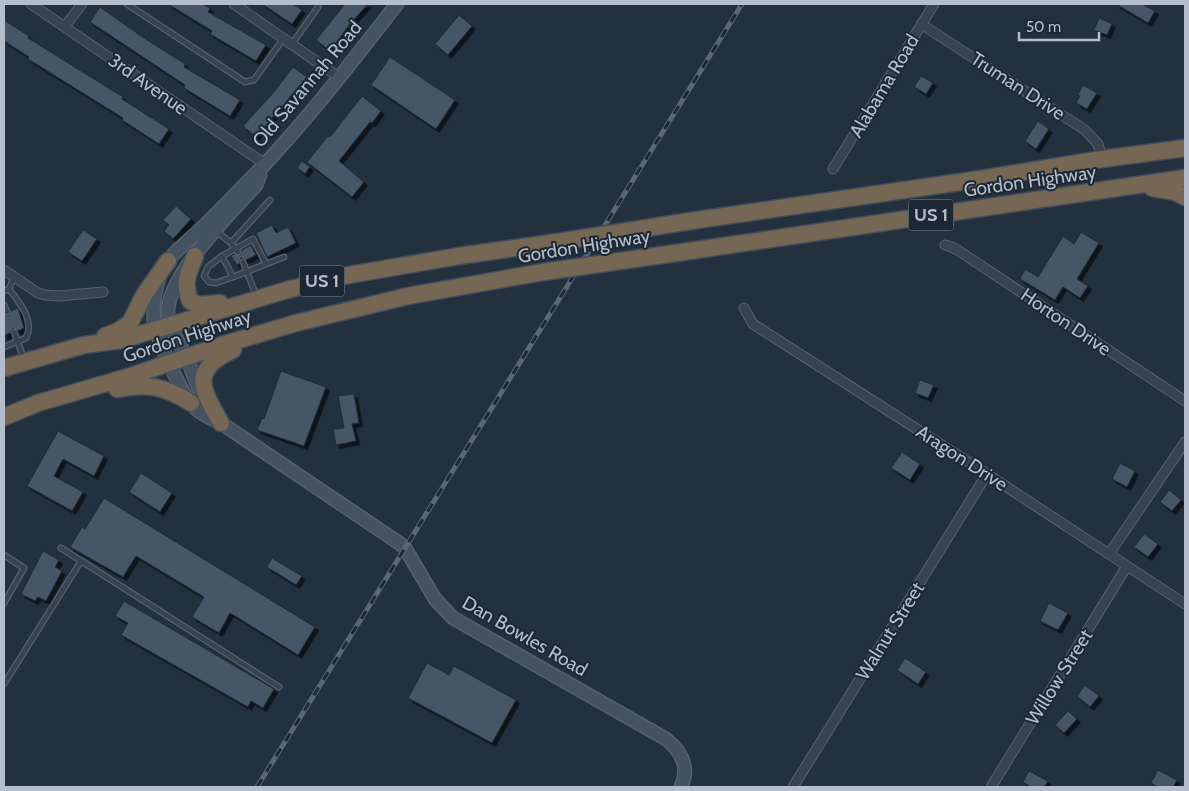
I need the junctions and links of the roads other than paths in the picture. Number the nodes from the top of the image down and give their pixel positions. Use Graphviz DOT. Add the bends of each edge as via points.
graph roads {
  1 [pos="31,4"];
  2 [pos="82,4"];
  3 [pos="127,4"];
  4 [pos="234,4"];
  5 [pos="318,4"];
  6 [pos="396,4"];
  7 [pos="934,4"];
  8 [pos="921,24"];
  9 [pos="65,26"];
  10 [pos="284,38"];
  11 [pos="292,44"];
  12 [pos="340,78"];
  13 [pos="1185,148"];
  14 [pos="1102,159"];
  15 [pos="265,164"];
  16 [pos="834,169"];
  17 [pos="1185,178"];
  18 [pos="1137,185"];
  19 [pos="1185,196"];
  20 [pos="270,200"];
  21 [pos="216,231"];
  22 [pos="231,243"];
  23 [pos="945,245"];
  24 [pos="237,250"];
  25 [pos="195,256"];
  26 [pos="222,256"];
  27 [pos="284,257"];
  28 [pos="168,261"];
  29 [pos="244,262"];
  30 [pos="266,264"];
  31 [pos="4,270"];
  32 [pos="248,271"];
  33 [pos="14,277"];
  34 [pos="232,277"];
  35 [pos="6,290"];
  36 [pos="103,292"];
  37 [pos="257,299"];
  38 [pos="4,305"];
  39 [pos="744,308"];
  40 [pos="7,312"];
  41 [pos="163,328"];
  42 [pos="278,328"];
  43 [pos="14,332"];
  44 [pos="18,341"];
  45 [pos="84,344"];
  46 [pos="4,347"];
  47 [pos="186,357"];
  48 [pos="25,362"];
  49 [pos="170,362"];
  50 [pos="4,368"];
  51 [pos="1185,401"];
  52 [pos="191,403"];
  53 [pos="4,419"];
  54 [pos="221,424"];
  55 [pos="1185,442"];
  56 [pos="987,474"];
  57 [pos="61,548"];
  58 [pos="1109,554"];
  59 [pos="4,556"];
  60 [pos="81,561"];
  61 [pos="1127,566"];
  62 [pos="4,603"];
  63 [pos="1185,604"];
  64 [pos="4,684"];
  65 [pos="279,687"];
  66 [pos="681,787"];
  67 [pos="793,787"];
  68 [pos="991,787"];
  1 -- 9 [label="street, 3rd Avenue"];
  2 -- 9 [label="street"];
  3 -- 10 [label="lane" via="245,82 254,80"];
  4 -- 10 [label="street"];
  5 -- 11 [label="lane"];
  6 -- 12 [label="street, Old Savannah Road"];
  7 -- 8 [label="street, Alabama Road"];
  8 -- 14 [label="street, Truman Drive" via="1085,130 1098,144"];
  8 -- 16 [label="street, Alabama Road"];
  9 -- 15 [label="street, 3rd Avenue"];
  10 -- 11 [label="street"];
  11 -- 12 [label="street"];
  12 -- 15 [label="street, Old Savannah Road"];
  13 -- 14 [label="highway, Gordon Highway / US 1"];
  14 -- 37 [label="highway, Gordon Highway / US 1, bridge" via="372,271"];
  15 -- 21 [label="street, Old Savannah Road" via="256,185"];
  15 -- 28 [label="street, Old Savannah Road"];
  17 -- 18 [label="highway, Gordon Highway / US 1"];
  18 -- 19 [label="highway"];
  18 -- 42 [label="highway, Gordon Highway / US 1, bridge" via="543,272 408,296"];
  20 -- 22 [label="lane"];
  21 -- 22 [label="lane"];
  21 -- 25 [label="street, Old Savannah Road"];
  22 -- 24 [label="lane"];
  23 -- 51 [label="street, Horton Drive"];
  24 -- 26 [label="lane"];
  24 -- 30 [label="lane" via="253,240"];
  25 -- 37 [label="highway" via="187,276 186,289 190,301 200,305"];
  25 -- 41 [label="street, Old Savannah Road" via="175,285"];
  26 -- 34 [label="lane"];
  26 -- 34 [label="lane" via="208,267 204,276 209,282 216,283"];
  27 -- 30 [label="lane"];
  28 -- 41 [label="street, Old Savannah Road" via="156,294"];
  28 -- 45 [label="highway" via="144,295 130,323"];
  29 -- 32 [label="lane"];
  30 -- 32 [label="lane"];
  31 -- 33 [label="street"];
  32 -- 34 [label="lane"];
  32 -- 37 [label="lane"];
  33 -- 35 [label="lane"];
  33 -- 36 [label="street" via="38,293 50,296"];
  35 -- 44 [label="lane" via="22,306 29,324 26,338"];
  37 -- 41 [label="highway, Gordon Highway / US 1"];
  38 -- 40 [label="lane"];
  39 -- 56 [label="street, Aragon Drive" via="753,324"];
  41 -- 45 [label="highway, Gordon Highway / US 1" via="121,340"];
  41 -- 47 [label="street, Old Savannah Road"];
  41 -- 49 [label="street, Old Savannah Road"];
  42 -- 47 [label="highway, Gordon Highway / US 1"];
  42 -- 54 [label="highway" via="221,355 207,367 204,390"];
  43 -- 44 [label="lane"];
  44 -- 46 [label="lane"];
  44 -- 48 [label="lane"];
  45 -- 48 [label="highway, Gordon Highway / US 1"];
  47 -- 49 [label="highway, Gordon Highway / US 1"];
  47 -- 54 [label="street, Dan Bowles Road" via="203,397"];
  48 -- 50 [label="highway, Gordon Highway / US 1"];
  49 -- 52 [label="street, Dan Bowles Road"];
  49 -- 53 [label="highway, Gordon Highway / US 1" via="38,403"];
  52 -- 53 [label="highway" via="162,388 135,385"];
  52 -- 54 [label="street, Dan Bowles Road"];
  54 -- 66 [label="street, Dan Bowles Road" via="405,548 435,599 453,618 674,745 685,766"];
  55 -- 58 [label="street"];
  56 -- 58 [label="street, Aragon Drive"];
  56 -- 67 [label="street, Walnut Street"];
  57 -- 60 [label="lane"];
  58 -- 61 [label="street, Aragon Drive"];
  59 -- 62 [label="lane" via="24,568"];
  60 -- 64 [label="lane"];
  60 -- 65 [label="lane"];
  61 -- 63 [label="street, Aragon Drive"];
  61 -- 68 [label="street, Willow Street"];
}
